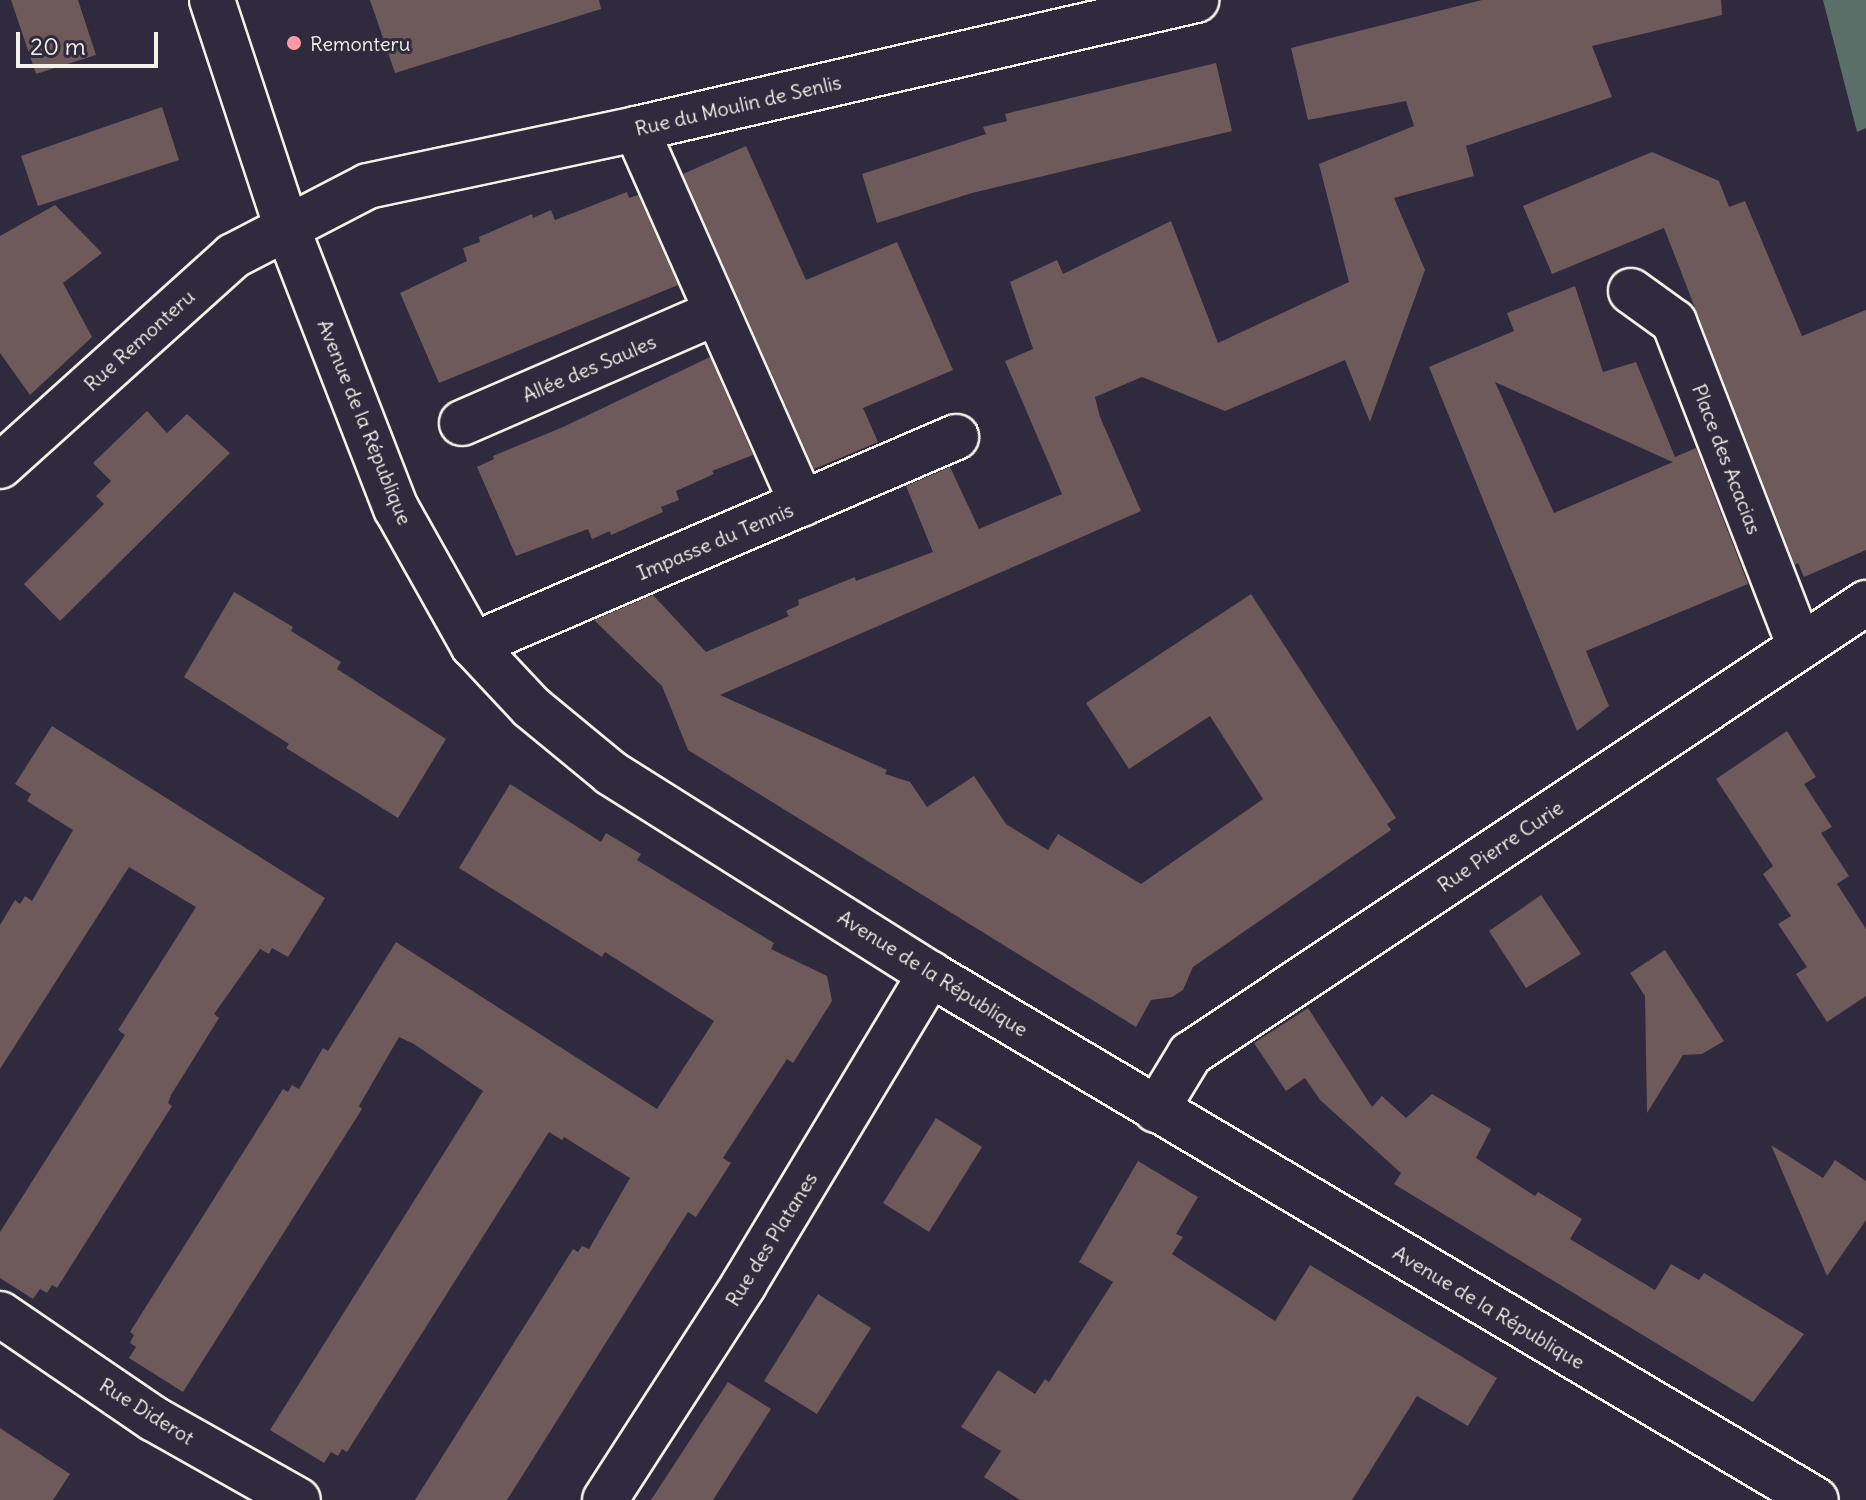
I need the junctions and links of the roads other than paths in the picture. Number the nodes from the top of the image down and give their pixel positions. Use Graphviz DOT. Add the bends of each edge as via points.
graph roads {
  1 [pos="212,0"];
  2 [pos="1196,0"];
  3 [pos="636,129"];
  4 [pos="286,225"];
  5 [pos="1631,291"];
  6 [pos="717,312"];
  7 [pos="462,423"];
  8 [pos="956,437"];
  9 [pos="0,466"];
  10 [pos="802,504"];
  11 [pos="1866,603"];
  12 [pos="473,645"];
  13 [pos="1799,645"];
  14 [pos="930,974"];
  15 [pos="1156,1110"];
  16 [pos="0,1314"];
  17 [pos="298,1500"];
  18 [pos="605,1500"];
  19 [pos="1816,1500"];
  1 -- 4 [label="street, Avenue de la République"];
  2 -- 3 [label="street, Rue du Moulin de Senlis"];
  3 -- 4 [label="street, Rue du Moulin de Senlis" via="368,186"];
  3 -- 6 [label="street"];
  4 -- 9 [label="street, Rue Remonteru" via="233,256"];
  4 -- 12 [label="street, Avenue de la République" via="396,508"];
  5 -- 13 [label="street, Place des Acacias" via="1674,322"];
  6 -- 7 [label="street, Allée des Saules"];
  6 -- 10 [label="street"];
  8 -- 10 [label="street, Impasse du Tennis"];
  10 -- 12 [label="street, Impasse du Tennis"];
  11 -- 13 [label="street, Rue Pierre Curie"];
  12 -- 14 [label="street, Avenue de la République" via="531,707 611,773"];
  13 -- 15 [label="street, Rue Pierre Curie" via="1190,1054"];
  14 -- 15 [label="street, Avenue de la République"];
  14 -- 18 [label="street, Rue des Platanes" via="744,1284"];
  15 -- 19 [label="street, Avenue de la République"];
  16 -- 17 [label="street, Rue Diderot" via="154,1419"];
}
